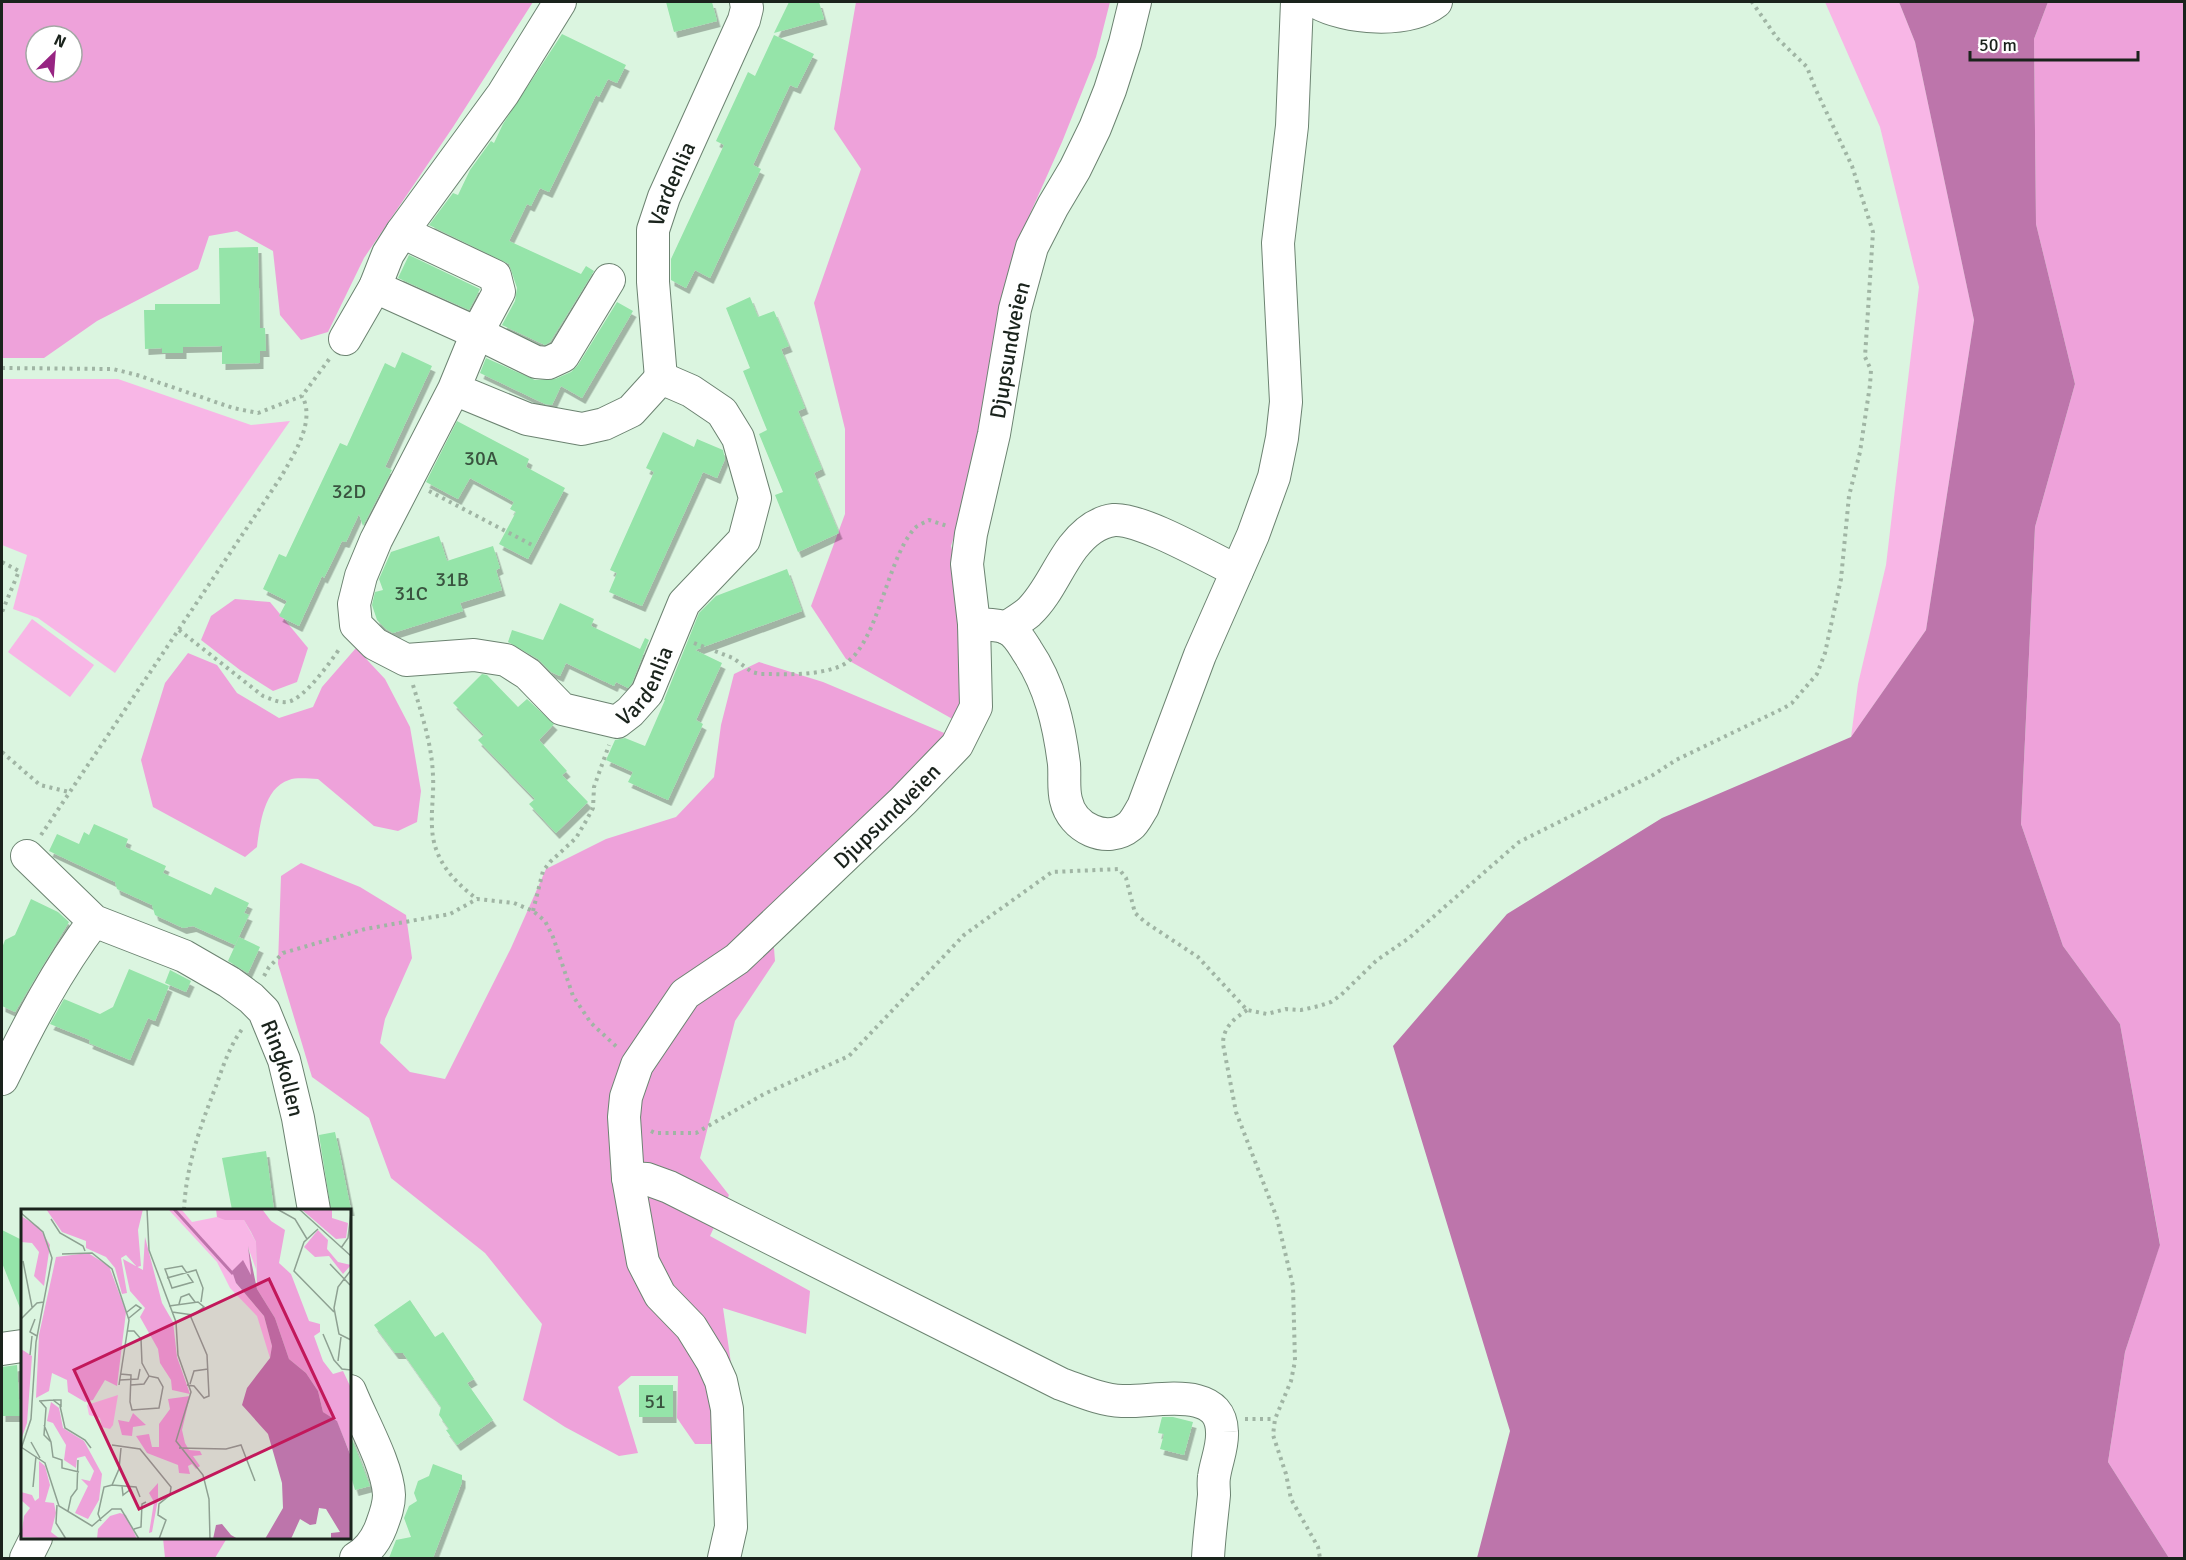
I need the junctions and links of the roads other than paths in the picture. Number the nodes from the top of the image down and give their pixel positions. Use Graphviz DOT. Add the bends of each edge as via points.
graph roads {
  1 [pos="560,2"];
  2 [pos="746,2"];
  3 [pos="1135,2"];
  4 [pos="1297,2"];
  5 [pos="1316,2"];
  6 [pos="1436,2"];
  7 [pos="402,232"];
  8 [pos="609,280"];
  9 [pos="375,287"];
  10 [pos="477,333"];
  11 [pos="345,339"];
  12 [pos="661,378"];
  13 [pos="454,389"];
  14 [pos="1237,571"];
  15 [pos="974,624"];
  16 [pos="1006,628"];
  17 [pos="27,856"];
  18 [pos="94,921"];
  19 [pos="2,1079"];
  20 [pos="628,1178"];
  21 [pos="314,1209"];
  22 [pos="351,1393"];
  23 [pos="36,1539"];
  24 [pos="26,1558"];
  25 [pos="356,1558"];
  26 [pos="724,1558"];
  27 [pos="1208,1558"];
  1 -- 7 [label="street" via="504,94"];
  2 -- 12 [label="street, Vardenlia" via="744,20 653,230"];
  3 -- 15 [label="street, Djupsundveien" via="1095,128 1032,247 1022,279 971,534 967,564"];
  4 -- 14 [label="street" via="1292,126 1278,243 1286,402 1274,477"];
  5 -- 6 [label="street" via="1361,16 1396,16"];
  7 -- 9 [label="street"];
  7 -- 10 [label="street" via="495,276 499,292"];
  8 -- 10 [label="street" via="562,356 548,363 536,362"];
  9 -- 10 [label="street"];
  9 -- 11 [label="street"];
  10 -- 13 [label="street"];
  12 -- 13 [label="street" via="631,411 582,429 527,419"];
  12 -- 13 [label="street, Vardenlia" via="691,391 722,412 738,438 755,498 744,540 684,603 647,693 617,722 562,709 528,674 506,660 474,655 406,660 375,644 356,625 354,604 376,540"];
  14 -- 16 [label="street" via="1142,525 1116,520 1101,523 1073,547 1029,612"];
  14 -- 16 [label="street" via="1200,655 1143,807 1131,825 1114,834 1098,833 1071,815 1057,720 1047,690 1017,636"];
  15 -- 16 [label="street"];
  15 -- 20 [label="street, Djupsundveien" via="976,707 957,745 737,959 685,994 637,1065 624,1117"];
  17 -- 18 [label="street, Ringkollen"];
  18 -- 19 [label="street" via="35,1013"];
  18 -- 21 [label="street, Ringkollen" via="184,956 229,982 258,1005 284,1060"];
  20 -- 26 [label="street, Djupsundveien" via="643,1262 660,1295 691,1327 721,1381 728,1409 731,1527"];
  20 -- 27 [label="street" via="647,1179 669,1187 1061,1384 1120,1401 1196,1399 1208,1405 1216,1411 1222,1429 1213,1479"];
  22 -- 25 [label="street" via="387,1478 389,1496 378,1534 365,1553"];
  23 -- 24 [label="street"];
}
